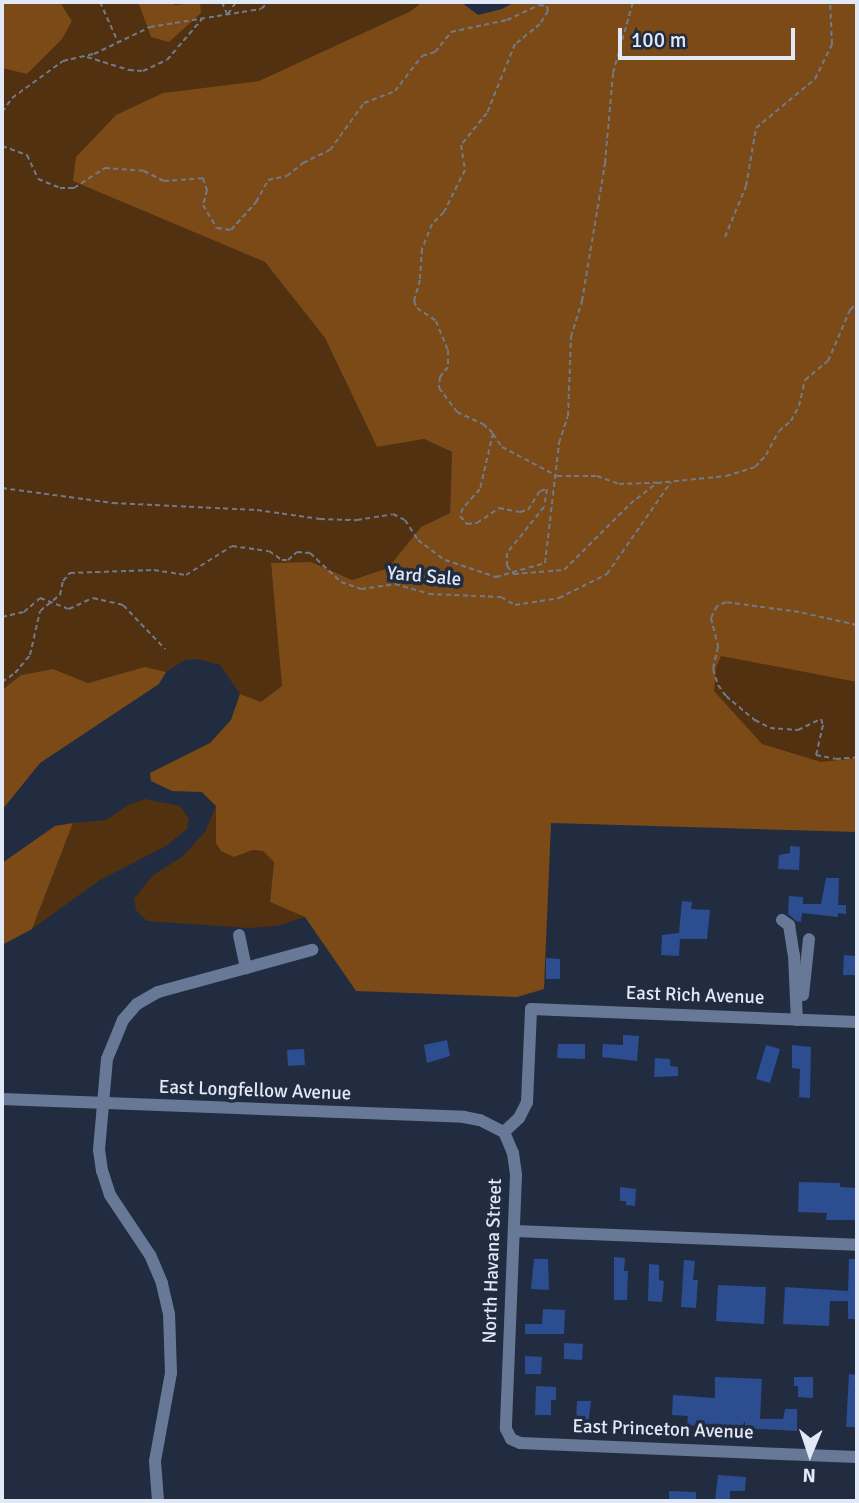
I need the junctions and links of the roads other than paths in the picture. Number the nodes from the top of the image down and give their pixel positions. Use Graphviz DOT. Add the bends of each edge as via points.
graph roads {
  1 [pos="782,920"];
  2 [pos="239,935"];
  3 [pos="808,939"];
  4 [pos="312,950"];
  5 [pos="246,968"];
  6 [pos="799,1020"];
  7 [pos="857,1022"];
  8 [pos="2,1099"];
  9 [pos="102,1105"];
  10 [pos="504,1132"];
  11 [pos="515,1231"];
  12 [pos="857,1245"];
  13 [pos="511,1439"];
  14 [pos="857,1457"];
  15 [pos="158,1501"];
  1 -- 6 [label="street" via="789,925 794,954"];
  2 -- 5 [label="street"];
  3 -- 6 [label="street"];
  4 -- 5 [label="street"];
  5 -- 9 [label="street" via="158,992 137,1004 114,1038"];
  6 -- 7 [label="street, East Rich Avenue"];
  6 -- 10 [label="street, East Rich Avenue" via="531,1009 527,1102"];
  8 -- 9 [label="street, East Longfellow Avenue"];
  9 -- 10 [label="street, East Longfellow Avenue" via="464,1118"];
  9 -- 15 [label="street" via="102,1171 110,1195 150,1255 169,1314 171,1373 155,1461"];
  10 -- 11 [label="street, North Havana Street" via="516,1175"];
  11 -- 12 [label="street"];
  11 -- 13 [label="street, North Havana Street" via="506,1429"];
  13 -- 14 [label="street, East Princeton Avenue" via="520,1443"];
}
